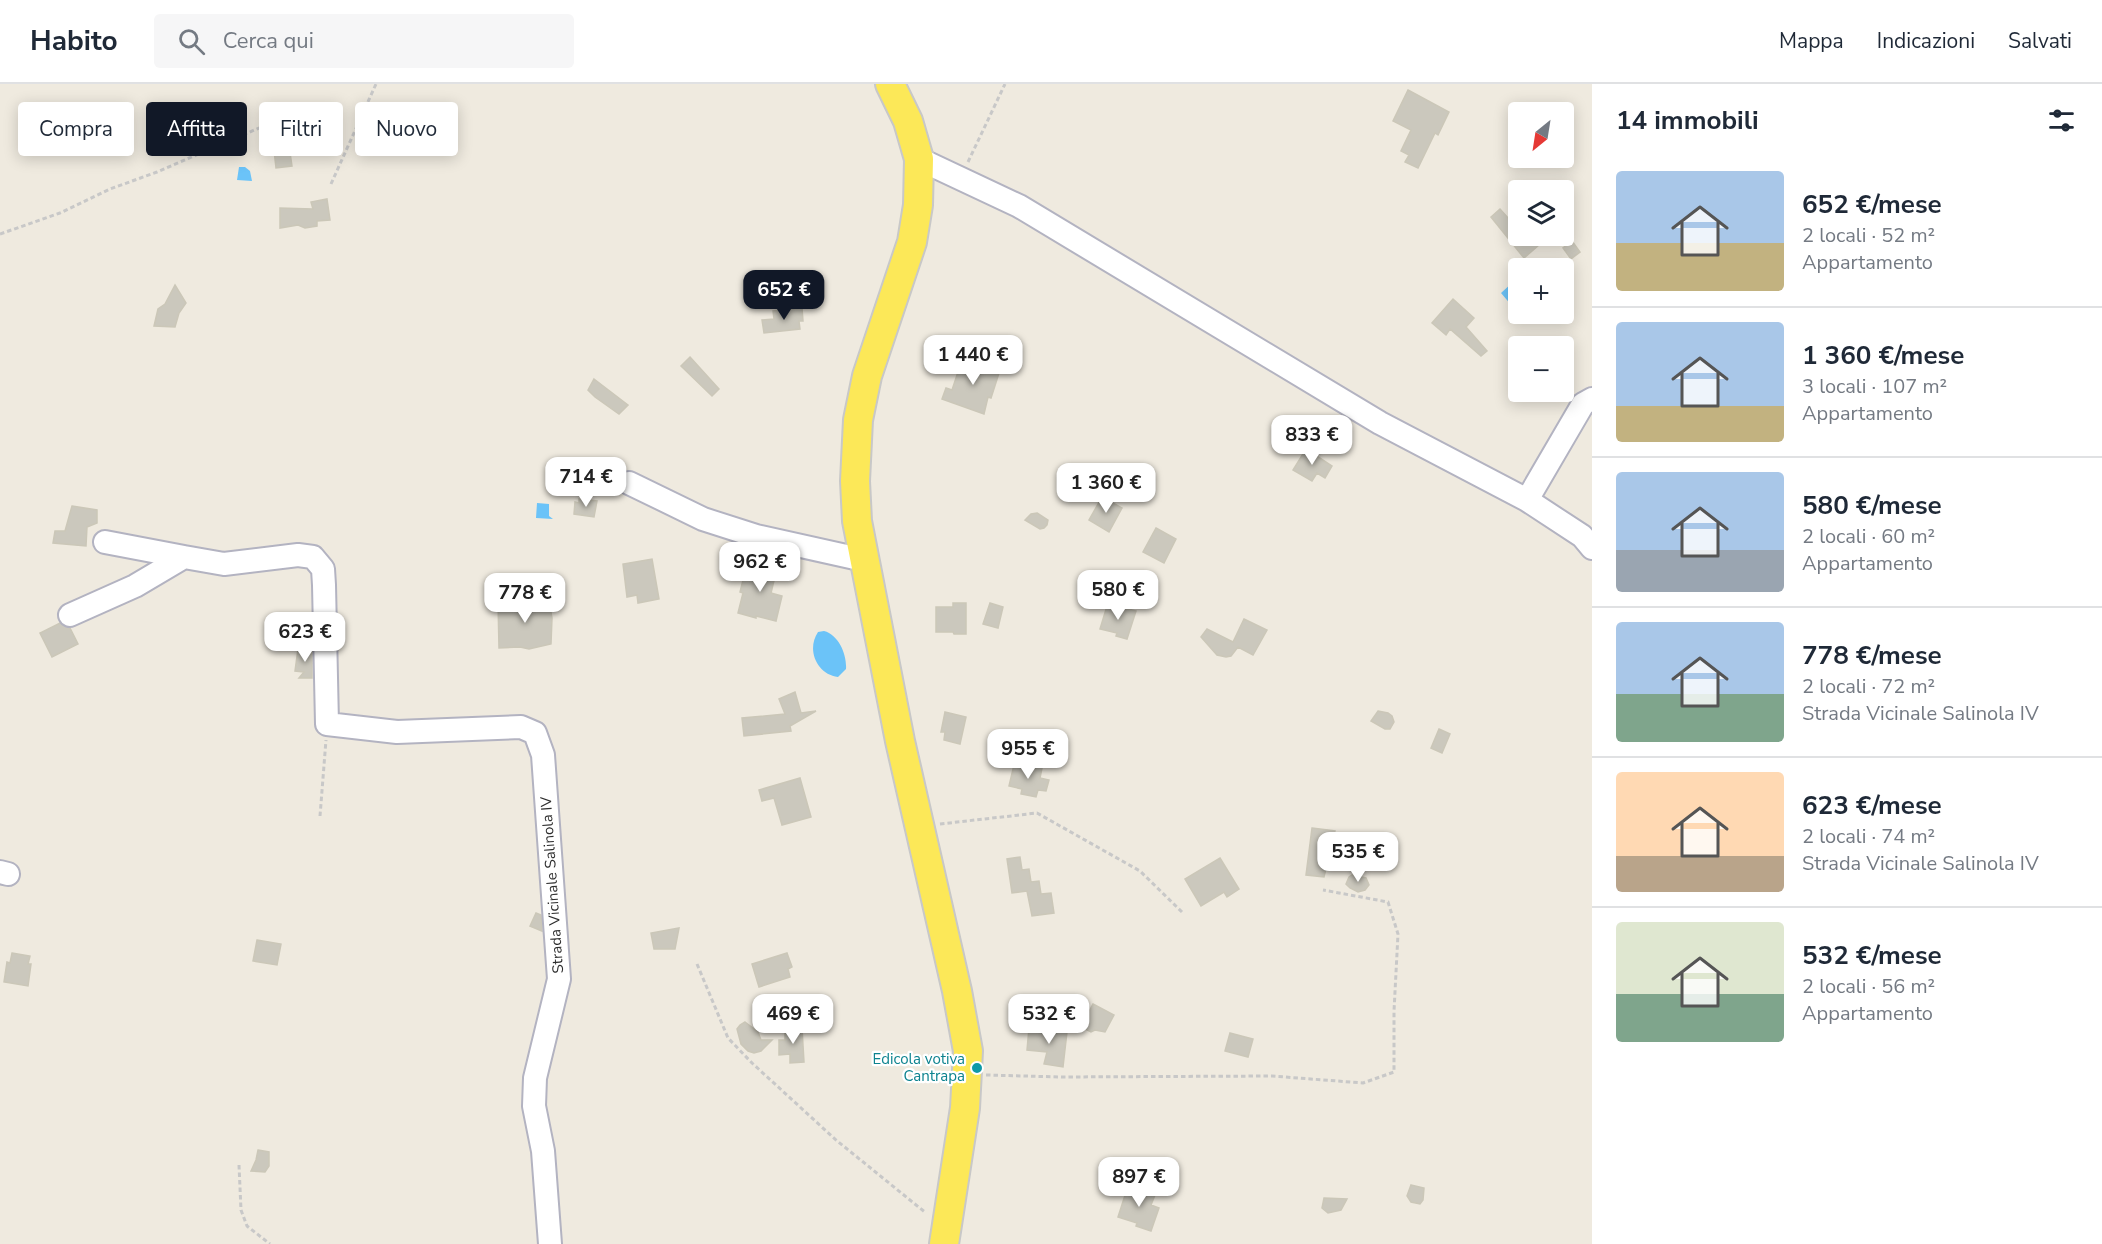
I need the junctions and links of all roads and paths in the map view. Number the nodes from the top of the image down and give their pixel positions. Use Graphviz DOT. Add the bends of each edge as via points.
graph roads {
  1 [pos="376,84"];
  2 [pos="890,84"];
  3 [pos="1005,84"];
  4 [pos="259,128"];
  5 [pos="918,159"];
  6 [pos="960,177"];
  7 [pos="331,184"];
  8 [pos="0,234"];
  9 [pos="1592,399"];
  10 [pos="629,483"];
  11 [pos="1527,500"];
  12 [pos="105,542"];
  13 [pos="1592,548"];
  14 [pos="184,557"];
  15 [pos="864,560"];
  16 [pos="70,615"];
  17 [pos="327,724"];
  18 [pos="320,816"];
  19 [pos="919,827"];
  20 [pos="1323,890"];
  21 [pos="1182,912"];
  22 [pos="697,964"];
  23 [pos="967,1069"];
  24 [pos="239,1165"];
  25 [pos="945,1237"];
  26 [pos="270,1244"];
  27 [pos="550,1244"];
  1 -- 7 [label="path"];
  2 -- 5 [label="main road" via="908,121"];
  3 -- 6 [label="path"];
  4 -- 8 [label="path" via="60,213"];
  5 -- 6 [label="street"];
  5 -- 15 [label="main road" via="918,205 912,242 867,376 858,420 855,481"];
  6 -- 11 [label="street" via="1018,206 1380,423"];
  9 -- 11 [label="street" via="1583,404"];
  10 -- 15 [label="street" via="703,519 756,536"];
  11 -- 13 [label="street" via="1582,536"];
  12 -- 14 [label="street"];
  14 -- 16 [label="street" via="135,586"];
  14 -- 17 [label="street" via="224,564 298,555 313,557 323,569"];
  15 -- 19 [label="main road"];
  17 -- 18 [label="path"];
  17 -- 27 [label="street, Strada Vicinale Salinola IV" via="397,732 521,727 535,733 543,755 559,979 534,1088"];
  19 -- 21 [label="path" via="1037,813 1140,871"];
  19 -- 23 [label="main road" via="957,991 968,1051"];
  20 -- 23 [label="path" via="1388,902 1398,934 1394,1072 1363,1083 1272,1076 990,1076"];
  22 -- 25 [label="path" via="728,1038"];
  23 -- 25 [label="main road" via="965,1108"];
  24 -- 26 [label="path" via="244,1218"];
}
